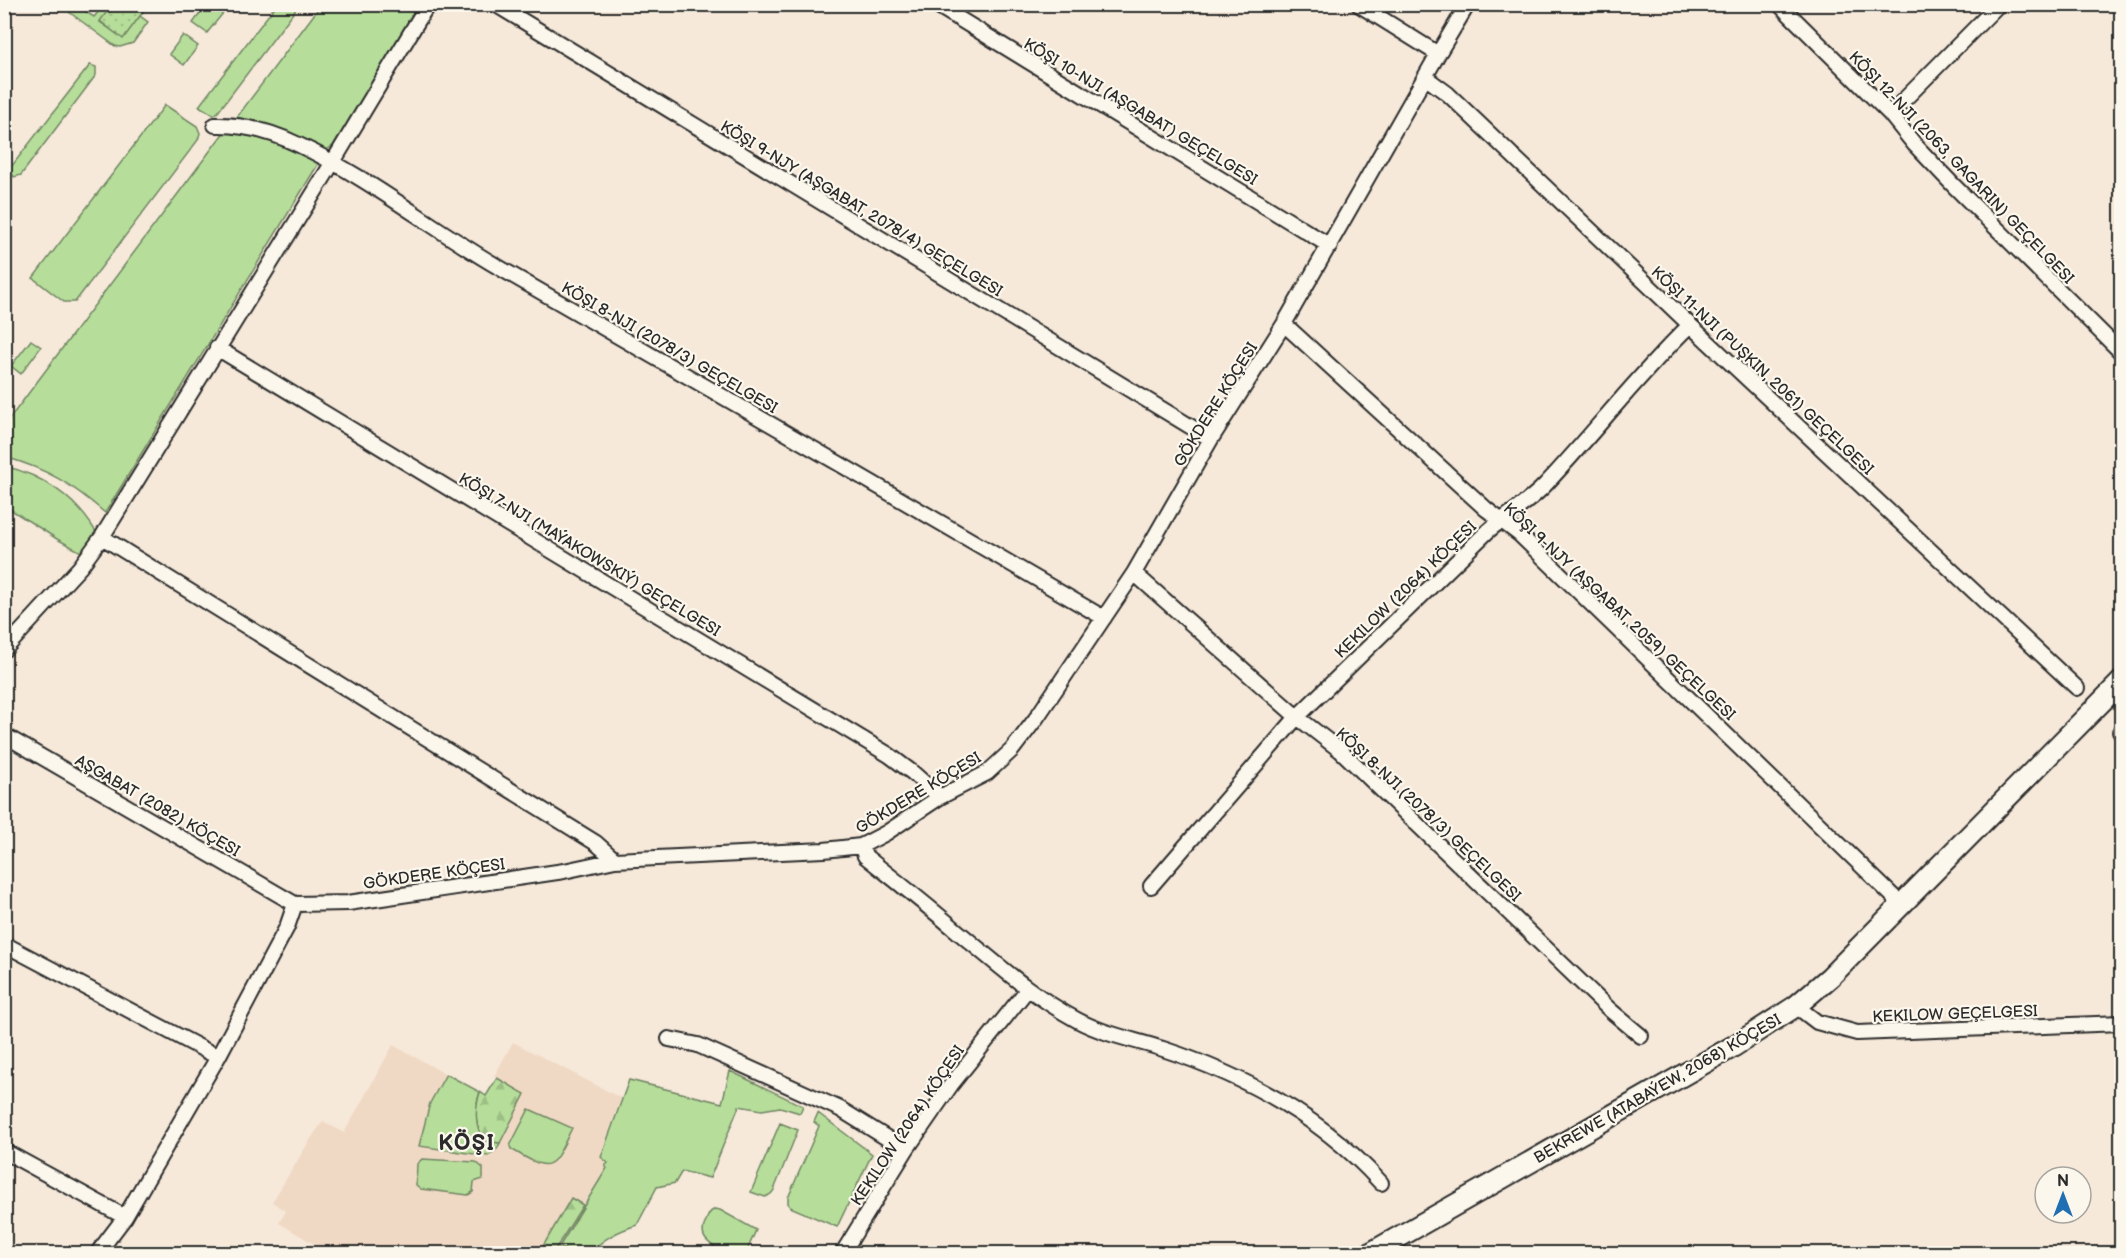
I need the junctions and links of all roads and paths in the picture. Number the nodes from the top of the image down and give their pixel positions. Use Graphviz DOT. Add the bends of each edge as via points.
graph roads {
  1 [pos="428,4"];
  2 [pos="495,4"];
  3 [pos="935,4"];
  4 [pos="1358,4"];
  5 [pos="1468,4"];
  6 [pos="1779,4"];
  7 [pos="1999,4"];
  8 [pos="1438,54"];
  9 [pos="1425,77"];
  10 [pos="1890,114"];
  11 [pos="215,125"];
  12 [pos="333,162"];
  13 [pos="1330,246"];
  14 [pos="1284,324"];
  15 [pos="1690,325"];
  16 [pos="217,348"];
  17 [pos="2121,353"];
  18 [pos="1211,439"];
  19 [pos="1502,520"];
  20 [pos="102,537"];
  21 [pos="1134,573"];
  22 [pos="1104,618"];
  23 [pos="4,650"];
  24 [pos="2121,681"];
  25 [pos="2077,688"];
  26 [pos="1297,717"];
  27 [pos="4,735"];
  28 [pos="940,797"];
  29 [pos="861,846"];
  30 [pos="615,860"];
  31 [pos="1151,886"];
  32 [pos="295,904"];
  33 [pos="1901,904"];
  34 [pos="4,944"];
  35 [pos="1027,990"];
  36 [pos="1796,1006"];
  37 [pos="2121,1023"];
  38 [pos="1641,1036"];
  39 [pos="669,1039"];
  40 [pos="218,1057"];
  41 [pos="906,1150"];
  42 [pos="4,1151"];
  43 [pos="1381,1183"];
  44 [pos="125,1217"];
  45 [pos="97,1254"];
  46 [pos="842,1254"];
  47 [pos="1369,1254"];
  1 -- 12 [label="street"];
  2 -- 18 [label="street, KÖŞI 9-NJY (AŞGABAT, 2078/4) GEÇELGESI"];
  3 -- 13 [label="street, KÖŞI 10-NJI (AŞGABAT) GEÇELGESI"];
  4 -- 8 [label="street"];
  5 -- 8 [label="street, GÖKDERE KÖÇESI"];
  6 -- 10 [label="street, KÖŞI 12-NJI (2063, GAGARIN) GEÇELGESI"];
  7 -- 10 [label="street"];
  8 -- 9 [label="street, GÖKDERE KÖÇESI"];
  9 -- 13 [label="street, GÖKDERE KÖÇESI"];
  9 -- 15 [label="street, KÖŞI 11-NJI (PUŞKIN, 2061) GEÇELGESI" via="1448,93"];
  10 -- 17 [label="street, KÖŞI 12-NJI (2063, GAGARIN) GEÇELGESI" via="1915,145"];
  11 -- 12 [label="street, KÖŞI 8-NJI (2078/3) GEÇELGESI" via="233,124 264,131"];
  12 -- 16 [label="street"];
  12 -- 22 [label="street, KÖŞI 8-NJI (2078/3) GEÇELGESI" via="478,256"];
  13 -- 14 [label="street, GÖKDERE KÖÇESI"];
  14 -- 18 [label="street, GÖKDERE KÖÇESI"];
  14 -- 19 [label="street, KÖŞI 9-NJY (AŞGABAT, 2059) GEÇELGESI"];
  15 -- 19 [label="street, KEKILOW (2064) KÖÇESI" via="1653,361 1545,485"];
  15 -- 25 [label="street, KÖŞI 11-NJI (PUŞKIN, 2061) GEÇELGESI"];
  16 -- 20 [label="street"];
  16 -- 28 [label="street, KÖŞI 7-NJI (MAÝAKOWSKIÝ) GEÇELGESI" via="889,755"];
  18 -- 21 [label="street, GÖKDERE KÖÇESI"];
  19 -- 26 [label="street, KEKILOW (2064) KÖÇESI"];
  19 -- 33 [label="street, KÖŞI 9-NJY (AŞGABAT, 2059) GEÇELGESI"];
  20 -- 23 [label="street" via="80,567"];
  20 -- 30 [label="street" via="596,843"];
  21 -- 22 [label="street, GÖKDERE KÖÇESI"];
  21 -- 26 [label="street, KÖŞI 8-NJI (2078/3) GEÇELGESI"];
  22 -- 28 [label="street, GÖKDERE KÖÇESI" via="1012,750 987,772"];
  24 -- 33 [label="main road, BEKREWE (ATABAÝEW, 2068) KÖÇESI"];
  26 -- 31 [label="street, KEKILOW (2064) KÖÇESI"];
  26 -- 38 [label="street, KÖŞI 8-NJI (2078/3) GEÇELGESI" via="1341,751"];
  27 -- 32 [label="street, AŞGABAT (2082) KÖÇESI"];
  28 -- 29 [label="street, GÖKDERE KÖÇESI"];
  29 -- 30 [label="street, GÖKDERE KÖÇESI"];
  29 -- 35 [label="street" via="865,856"];
  30 -- 32 [label="street, GÖKDERE KÖÇESI" via="348,903"];
  32 -- 40 [label="street" via="287,927"];
  33 -- 36 [label="main road, BEKREWE (ATABAÝEW, 2068) KÖÇESI"];
  34 -- 40 [label="street"];
  35 -- 41 [label="street, KEKILOW (2064) KÖÇESI" via="951,1085"];
  35 -- 43 [label="street" via="1078,1021 1215,1068 1265,1092 1304,1116"];
  36 -- 37 [label="street, KEKILOW GEÇELGESI" via="1817,1022 1857,1033"];
  36 -- 47 [label="main road, BEKREWE (ATABAÝEW, 2068) KÖÇESI" via="1725,1052"];
  39 -- 41 [label="street" via="698,1045 840,1108"];
  40 -- 44 [label="street"];
  41 -- 46 [label="street, KEKILOW (2064) KÖÇESI"];
  42 -- 44 [label="street"];
  44 -- 45 [label="street"];
}
